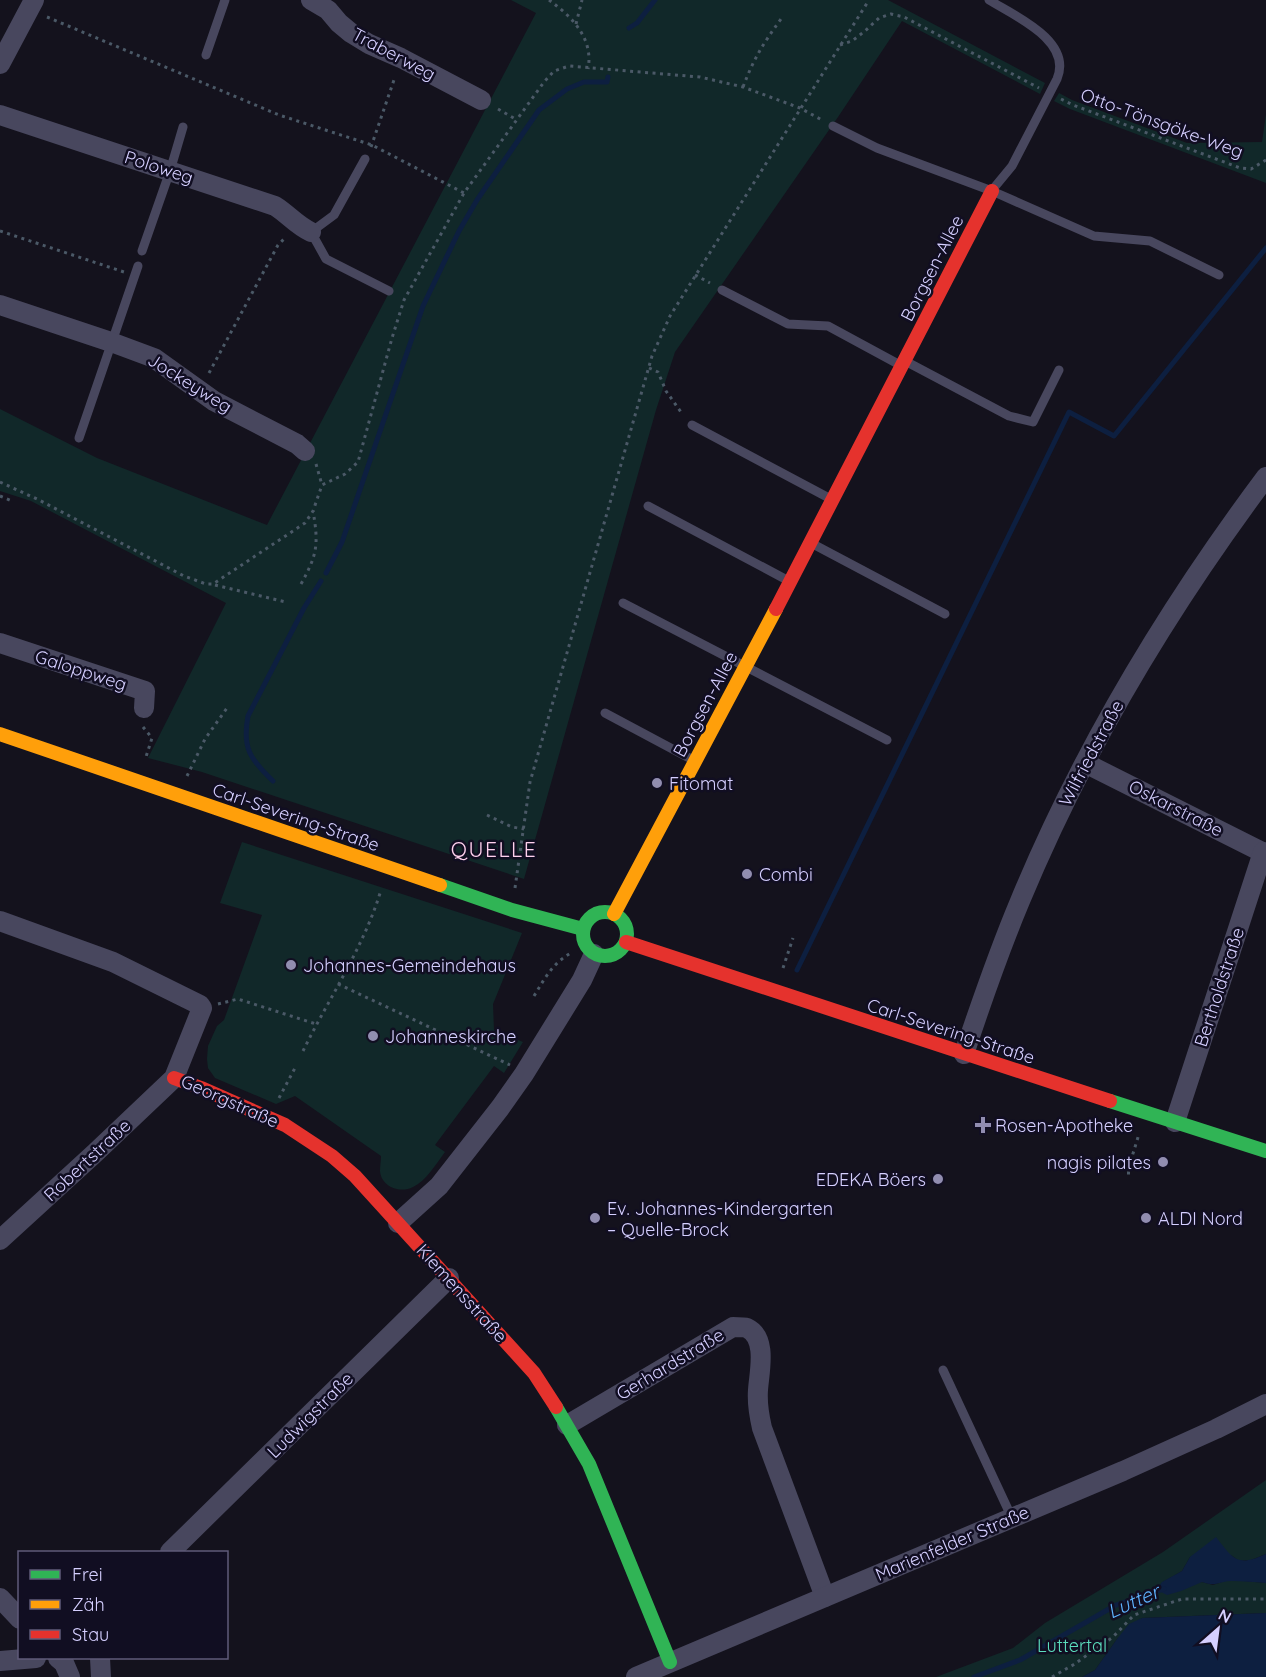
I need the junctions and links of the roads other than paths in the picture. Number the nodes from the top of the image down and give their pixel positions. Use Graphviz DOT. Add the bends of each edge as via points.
graph roads {
  1 [pos="225,0"];
  2 [pos="311,0"];
  3 [pos="989,0"];
  4 [pos="31,5"];
  5 [pos="206,55"];
  6 [pos="0,64"];
  7 [pos="481,100"];
  8 [pos="0,114"];
  9 [pos="833,126"];
  10 [pos="183,127"];
  11 [pos="365,159"];
  12 [pos="170,171"];
  13 [pos="992,191"];
  14 [pos="304,229"];
  15 [pos="142,251"];
  16 [pos="138,266"];
  17 [pos="1219,275"];
  18 [pos="722,290"];
  19 [pos="389,291"];
  20 [pos="0,305"];
  21 [pos="111,342"];
  22 [pos="904,363"];
  23 [pos="1059,370"];
  24 [pos="692,425"];
  25 [pos="79,438"];
  26 [pos="305,451"];
  27 [pos="1266,477"];
  28 [pos="1260,497"];
  29 [pos="832,499"];
  30 [pos="648,506"];
  31 [pos="809,542"];
  32 [pos="789,581"];
  33 [pos="623,603"];
  34 [pos="945,615"];
  35 [pos="0,643"];
  36 [pos="746,666"];
  37 [pos="605,713"];
  38 [pos="144,718"];
  39 [pos="0,734"];
  40 [pos="887,740"];
  41 [pos="695,761"];
  42 [pos="1085,763"];
  43 [pos="1264,853"];
  44 [pos="615,914"];
  45 [pos="0,921"];
  46 [pos="583,929"];
  47 [pos="626,942"];
  48 [pos="590,950"];
  49 [pos="963,1054"];
  50 [pos="174,1078"];
  51 [pos="1175,1122"];
  52 [pos="1266,1151"];
  53 [pos="398,1223"];
  54 [pos="0,1240"];
  55 [pos="449,1278"];
  56 [pos="943,1370"];
  57 [pos="1266,1404"];
  58 [pos="567,1425"];
  59 [pos="1012,1518"];
  60 [pos="171,1551"];
  61 [pos="825,1597"];
  62 [pos="0,1598"];
  63 [pos="18,1617"];
  64 [pos="24,1659"];
  65 [pos="59,1659"];
  66 [pos="100,1659"];
  67 [pos="0,1661"];
  68 [pos="670,1662"];
  69 [pos="70,1677"];
  70 [pos="101,1677"];
  71 [pos="636,1677"];
  1 -- 5 [label="lane"];
  2 -- 7 [label="street, Traberweg" via="369,44"];
  3 -- 13 [label="lane, Borgsen-Allee" via="1044,36 1060,60 1050,93 1012,166"];
  4 -- 6 [label="street"];
  8 -- 12 [label="street, Poloweg"];
  9 -- 13 [label="lane" via="877,148"];
  10 -- 12 [label="lane"];
  11 -- 14 [label="lane" via="334,215"];
  12 -- 14 [label="street, Poloweg" via="275,206"];
  12 -- 15 [label="lane"];
  13 -- 17 [label="lane" via="1094,236 1150,241"];
  13 -- 22 [label="street, Borgsen-Allee"];
  14 -- 19 [label="lane" via="326,259"];
  16 -- 21 [label="lane"];
  18 -- 22 [label="lane" via="788,324 828,326"];
  20 -- 21 [label="street, Jockeyweg"];
  21 -- 25 [label="lane"];
  21 -- 26 [label="street, Jockeyweg" via="154,358 214,401"];
  22 -- 23 [label="lane" via="1009,416 1033,422"];
  22 -- 29 [label="street, Borgsen-Allee"];
  24 -- 29 [label="lane"];
  27 -- 28 [label="street, Wilfriedstraße"];
  28 -- 42 [label="street, Wilfriedstraße" via="1208,556"];
  29 -- 31 [label="street, Borgsen-Allee"];
  30 -- 32 [label="lane"];
  31 -- 32 [label="street, Borgsen-Allee"];
  31 -- 34 [label="lane"];
  32 -- 36 [label="street, Borgsen-Allee"];
  33 -- 36 [label="lane"];
  35 -- 38 [label="street, Galoppweg" via="145,690"];
  36 -- 40 [label="lane"];
  36 -- 41 [label="street, Borgsen-Allee"];
  37 -- 41 [label="lane"];
  39 -- 46 [label="street, Carl-Severing-Straße" via="512,910"];
  41 -- 44 [label="street, Borgsen-Allee"];
  42 -- 43 [label="street, Oskarstraße"];
  42 -- 49 [label="street, Wilfriedstraße" via="1020,900"];
  43 -- 51 [label="street, Bertholdstraße"];
  44 -- 46 [label="street" via="595,914"];
  44 -- 47 [label="street" via="624,923"];
  45 -- 50 [label="street, Georgstraße" via="113,962 200,1005"];
  46 -- 48 [label="street"];
  47 -- 48 [label="street" via="609,957"];
  47 -- 49 [label="street, Carl-Severing-Straße"];
  48 -- 53 [label="street" via="582,980 524,1074 439,1186"];
  49 -- 51 [label="street, Carl-Severing-Straße"];
  50 -- 53 [label="street, Georgstraße" via="297,1132 355,1176"];
  50 -- 54 [label="street, Robertstraße"];
  51 -- 52 [label="street, Carl-Severing-Straße"];
  53 -- 55 [label="street, Klemensstraße"];
  55 -- 58 [label="street, Klemensstraße" via="534,1373"];
  55 -- 60 [label="street, Ludwigstraße"];
  56 -- 59 [label="lane"];
  57 -- 59 [label="street, Marienfelder Straße"];
  58 -- 61 [label="street, Gerhardstraße" via="733,1327 747,1328 759,1346 758,1409 762,1428"];
  58 -- 68 [label="street, Klemensstraße" via="589,1464"];
  59 -- 61 [label="street, Marienfelder Straße"];
  61 -- 68 [label="street, Marienfelder Straße"];
  62 -- 63 [label="street"];
  64 -- 67 [label="street"];
  65 -- 69 [label="street"];
  66 -- 70 [label="street"];
  68 -- 71 [label="street, Marienfelder Straße"];
}
